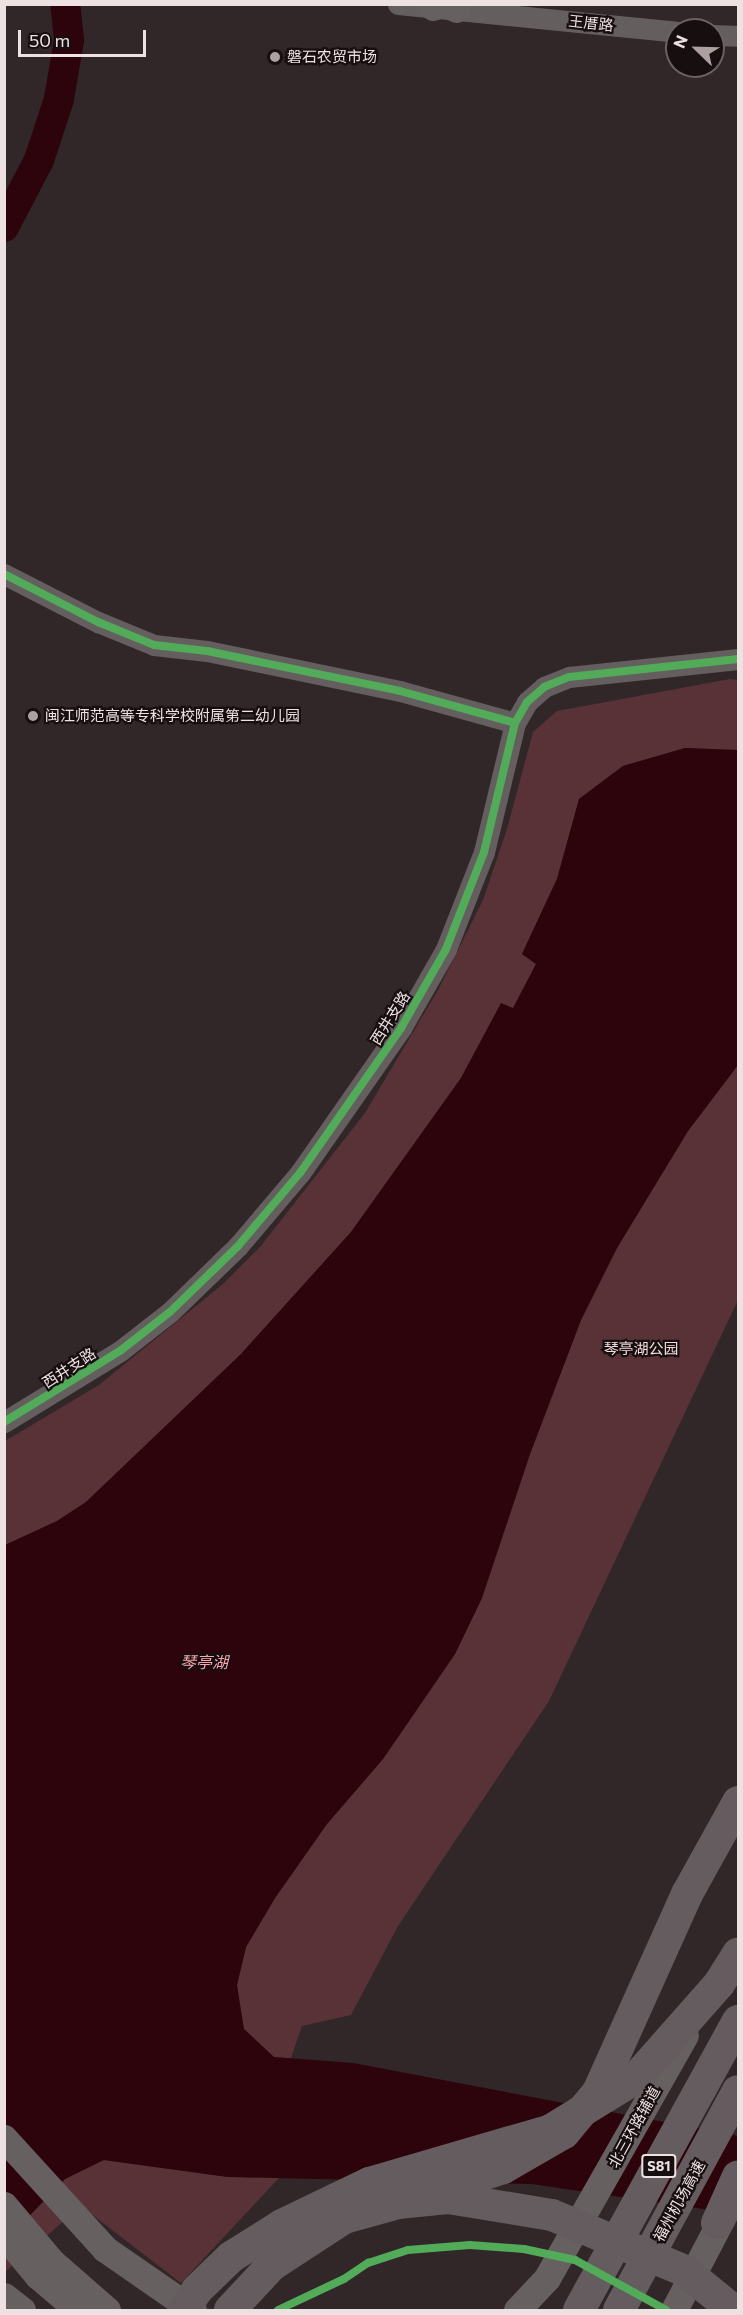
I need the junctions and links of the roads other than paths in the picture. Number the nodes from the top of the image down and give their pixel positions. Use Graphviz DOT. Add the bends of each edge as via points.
graph roads {
  1 [pos="398,4"];
  2 [pos="444,6"];
  3 [pos="665,31"];
  4 [pos="4,574"];
  5 [pos="738,659"];
  6 [pos="515,723"];
  7 [pos="4,1422"];
  8 [pos="738,1802"];
  9 [pos="738,1937"];
  10 [pos="738,1954"];
  11 [pos="738,2021"];
  12 [pos="738,2091"];
  13 [pos="4,2138"];
  14 [pos="738,2176"];
  15 [pos="738,2192"];
  16 [pos="398,2203"];
  17 [pos="4,2205"];
  18 [pos="717,2223"];
  19 [pos="4,2235"];
  20 [pos="5,2297"];
  21 [pos="22,2310"];
  22 [pos="78,2310"];
  23 [pos="107,2310"];
  24 [pos="184,2310"];
  25 [pos="193,2310"];
  26 [pos="230,2310"];
  27 [pos="517,2310"];
  28 [pos="579,2310"];
  29 [pos="619,2310"];
  30 [pos="674,2310"];
  31 [pos="733,2310"];
  1 -- 2 [label="street, 王厝路"];
  2 -- 3 [label="street, 王厝路"];
  4 -- 6 [label="street" via="153,645 207,651 400,691"];
  5 -- 6 [label="street, 西井支路" via="569,677 536,694"];
  6 -- 7 [label="street, 西井支路" via="484,852 446,949 400,1028 306,1165 238,1246 170,1312 113,1357"];
  8 -- 16 [label="highway, bridge" via="687,1894 598,2092 564,2133 503,2168"];
  9 -- 27 [label="main road, 北三环路辅道" via="547,2278"];
  10 -- 24 [label="highway, bridge" via="719,1984 636,2078 551,2130 369,2182 282,2225 231,2257 197,2290"];
  11 -- 28 [label="highway, S81"];
  12 -- 29 [label="highway, 福州机场高速 / S81"];
  13 -- 25 [label="main road" via="105,2249"];
  14 -- 18 [label="highway"];
  15 -- 18 [label="main road"];
  16 -- 26 [label="highway, bridge" via="344,2218 272,2265"];
  16 -- 31 [label="highway, bridge" via="448,2198 552,2214 685,2271"];
  17 -- 23 [label="main road" via="52,2262"];
  18 -- 30 [label="main road"];
  19 -- 22 [label="main road" via="38,2276"];
  20 -- 21 [label="main road"];
}
